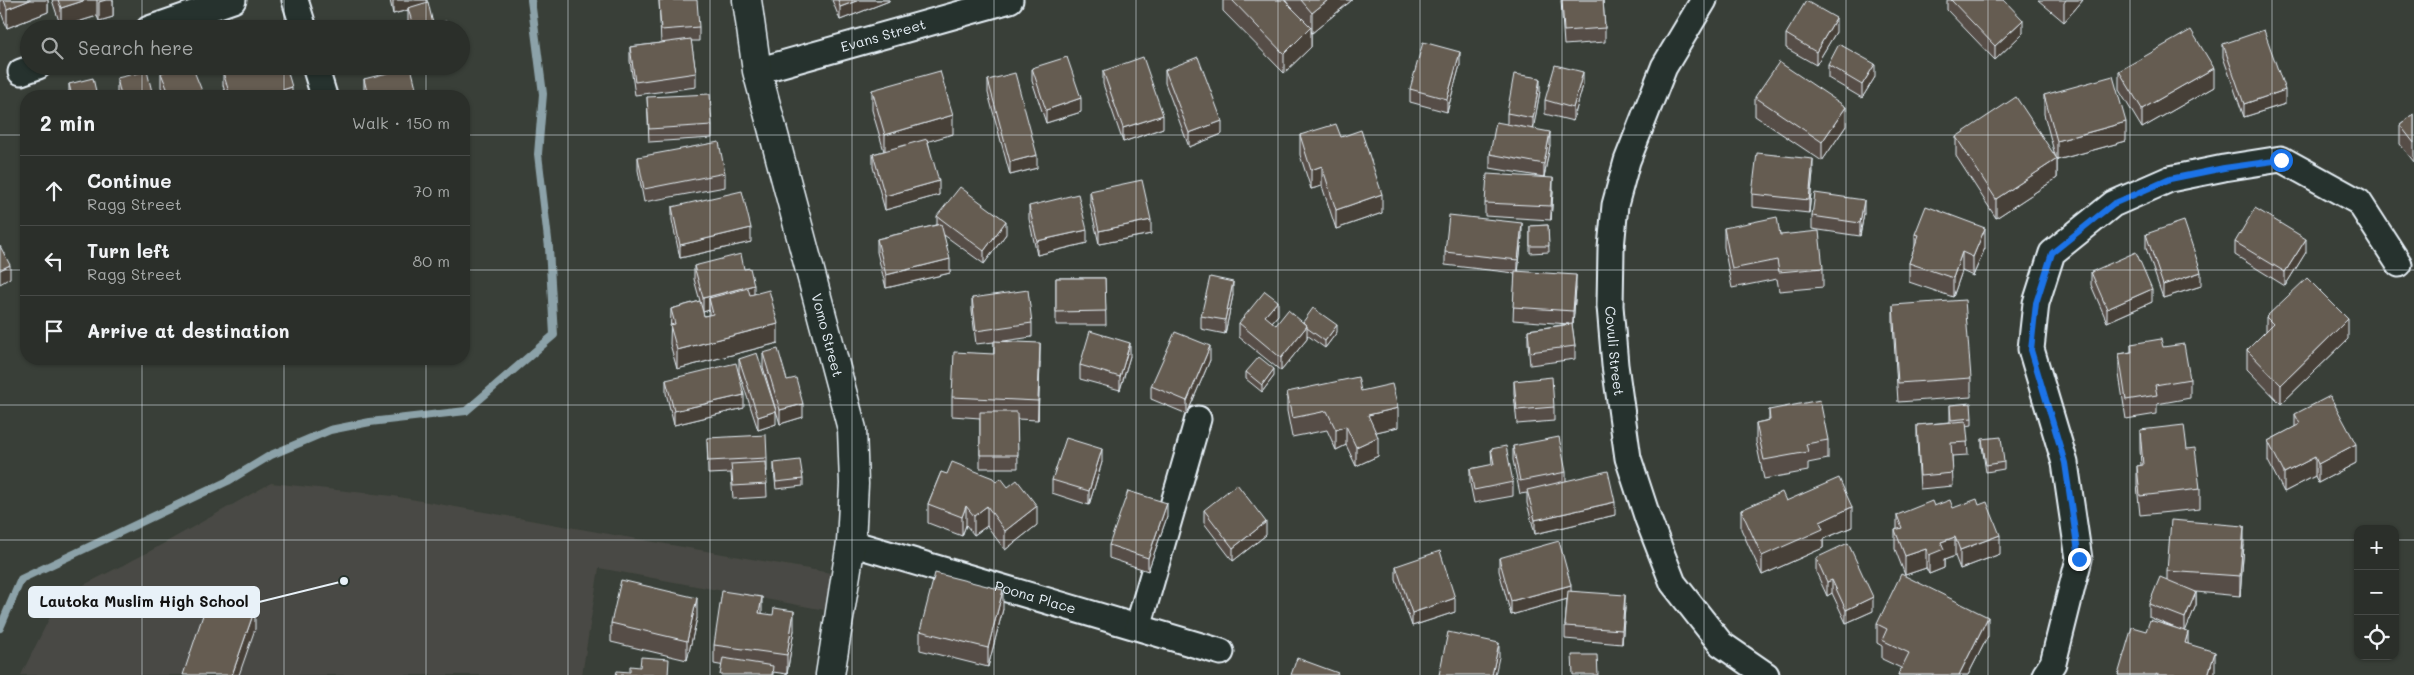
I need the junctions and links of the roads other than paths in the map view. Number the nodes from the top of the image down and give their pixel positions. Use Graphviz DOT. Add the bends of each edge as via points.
graph roads {
  1 [pos="234,0"];
  2 [pos="296,0"];
  3 [pos="747,0"];
  4 [pos="1010,0"];
  5 [pos="1704,0"];
  6 [pos="175,20"];
  7 [pos="302,20"];
  8 [pos="757,71"];
  9 [pos="318,75"];
  10 [pos="322,90"];
  11 [pos="2399,264"];
  12 [pos="1198,419"];
  13 [pos="851,543"];
  14 [pos="1138,627"];
  15 [pos="1221,652"];
  16 [pos="830,675"];
  17 [pos="1766,675"];
  18 [pos="2045,675"];
  1 -- 6 [label="street"];
  2 -- 7 [label="street"];
  3 -- 8 [label="main road, Vomo Street"];
  4 -- 8 [label="street, Evans Street"];
  5 -- 17 [label="street, Covuli Street" via="1664,67 1626,161 1615,205 1610,306 1615,365 1628,458 1673,582 1722,644"];
  8 -- 13 [label="main road, Vomo Street" via="852,429"];
  9 -- 10 [label="street"];
  11 -- 18 [label="street" via="2359,202 2281,160 2170,179 2113,204 2052,253 2036,303 2031,350 2065,463 2079,559 2053,663"];
  12 -- 14 [label="street"];
  13 -- 14 [label="street, Poona Place"];
  13 -- 16 [label="main road, Vomo Street"];
  14 -- 15 [label="street, Poona Place"];
}
